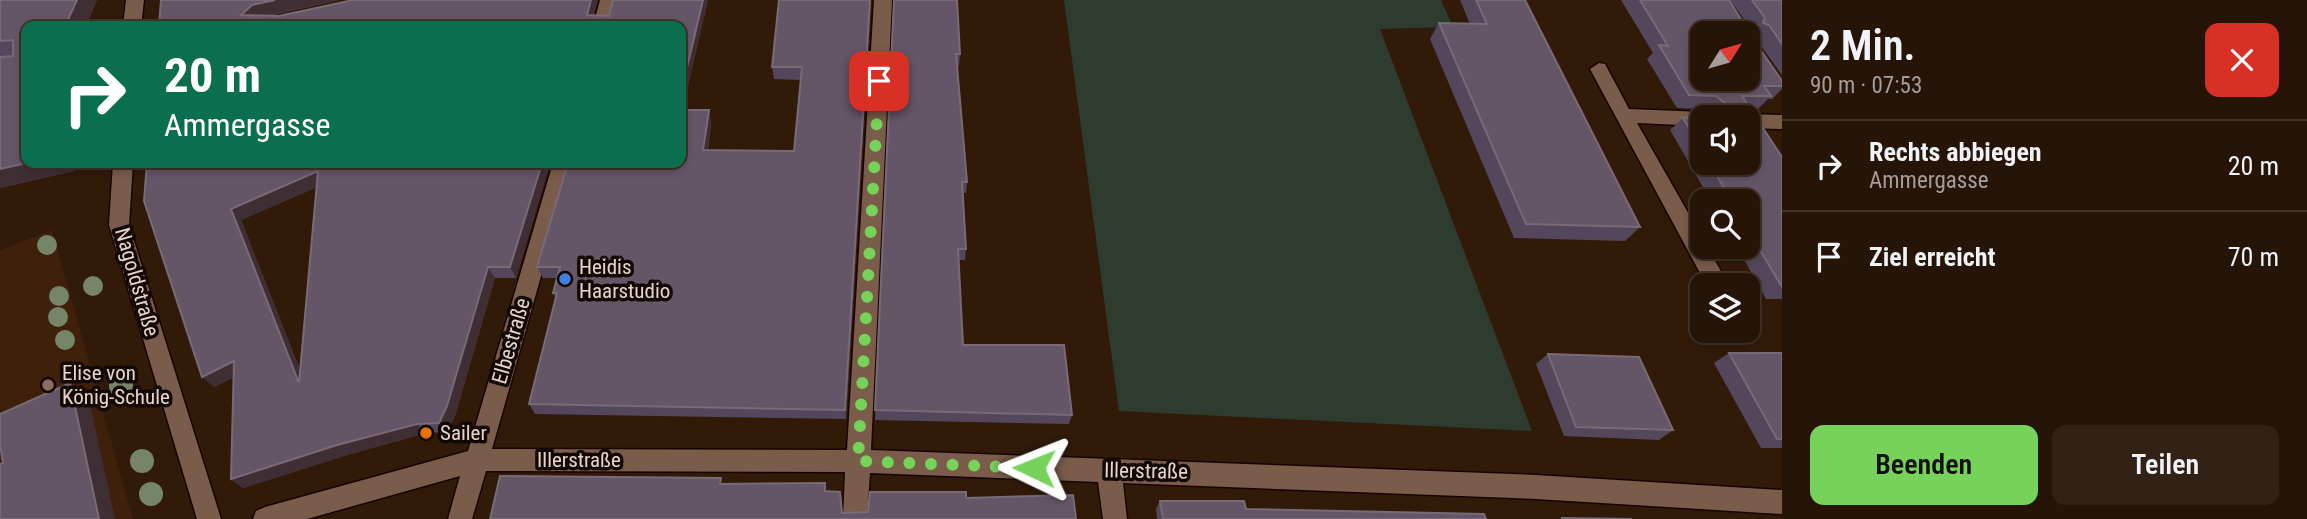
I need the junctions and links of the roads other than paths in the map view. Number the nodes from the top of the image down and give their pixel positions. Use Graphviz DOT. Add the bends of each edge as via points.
graph roads {
  1 [pos="135,0"];
  2 [pos="609,0"];
  3 [pos="883,0"];
  4 [pos="133,21"];
  5 [pos="603,21"];
  6 [pos="1599,69"];
  7 [pos="1623,116"];
  8 [pos="1690,119"];
  9 [pos="1760,121"];
  10 [pos="1782,122"];
  11 [pos="123,168"];
  12 [pos="562,168"];
  13 [pos="1711,273"];
  14 [pos="477,460"];
  15 [pos="858,461"];
  16 [pos="1109,471"];
  17 [pos="1782,502"];
  18 [pos="209,519"];
  19 [pos="265,519"];
  20 [pos="460,519"];
  21 [pos="855,519"];
  22 [pos="1115,519"];
  1 -- 4 [label="street"];
  2 -- 5 [label="street"];
  3 -- 15 [label="street"];
  6 -- 7 [label="street"];
  7 -- 8 [label="street"];
  7 -- 13 [label="street"];
  9 -- 10 [label="street"];
  11 -- 18 [label="street, Nagoldstraße" via="119,225"];
  12 -- 14 [label="street, Elbestraße"];
  14 -- 15 [label="street, Illerstraße"];
  14 -- 19 [label="street, Illerstraße"];
  14 -- 20 [label="street, Elbestraße"];
  15 -- 16 [label="street, Illerstraße"];
  15 -- 21 [label="street"];
  16 -- 17 [label="street, Illerstraße" via="1522,486"];
  16 -- 22 [label="street"];
}
